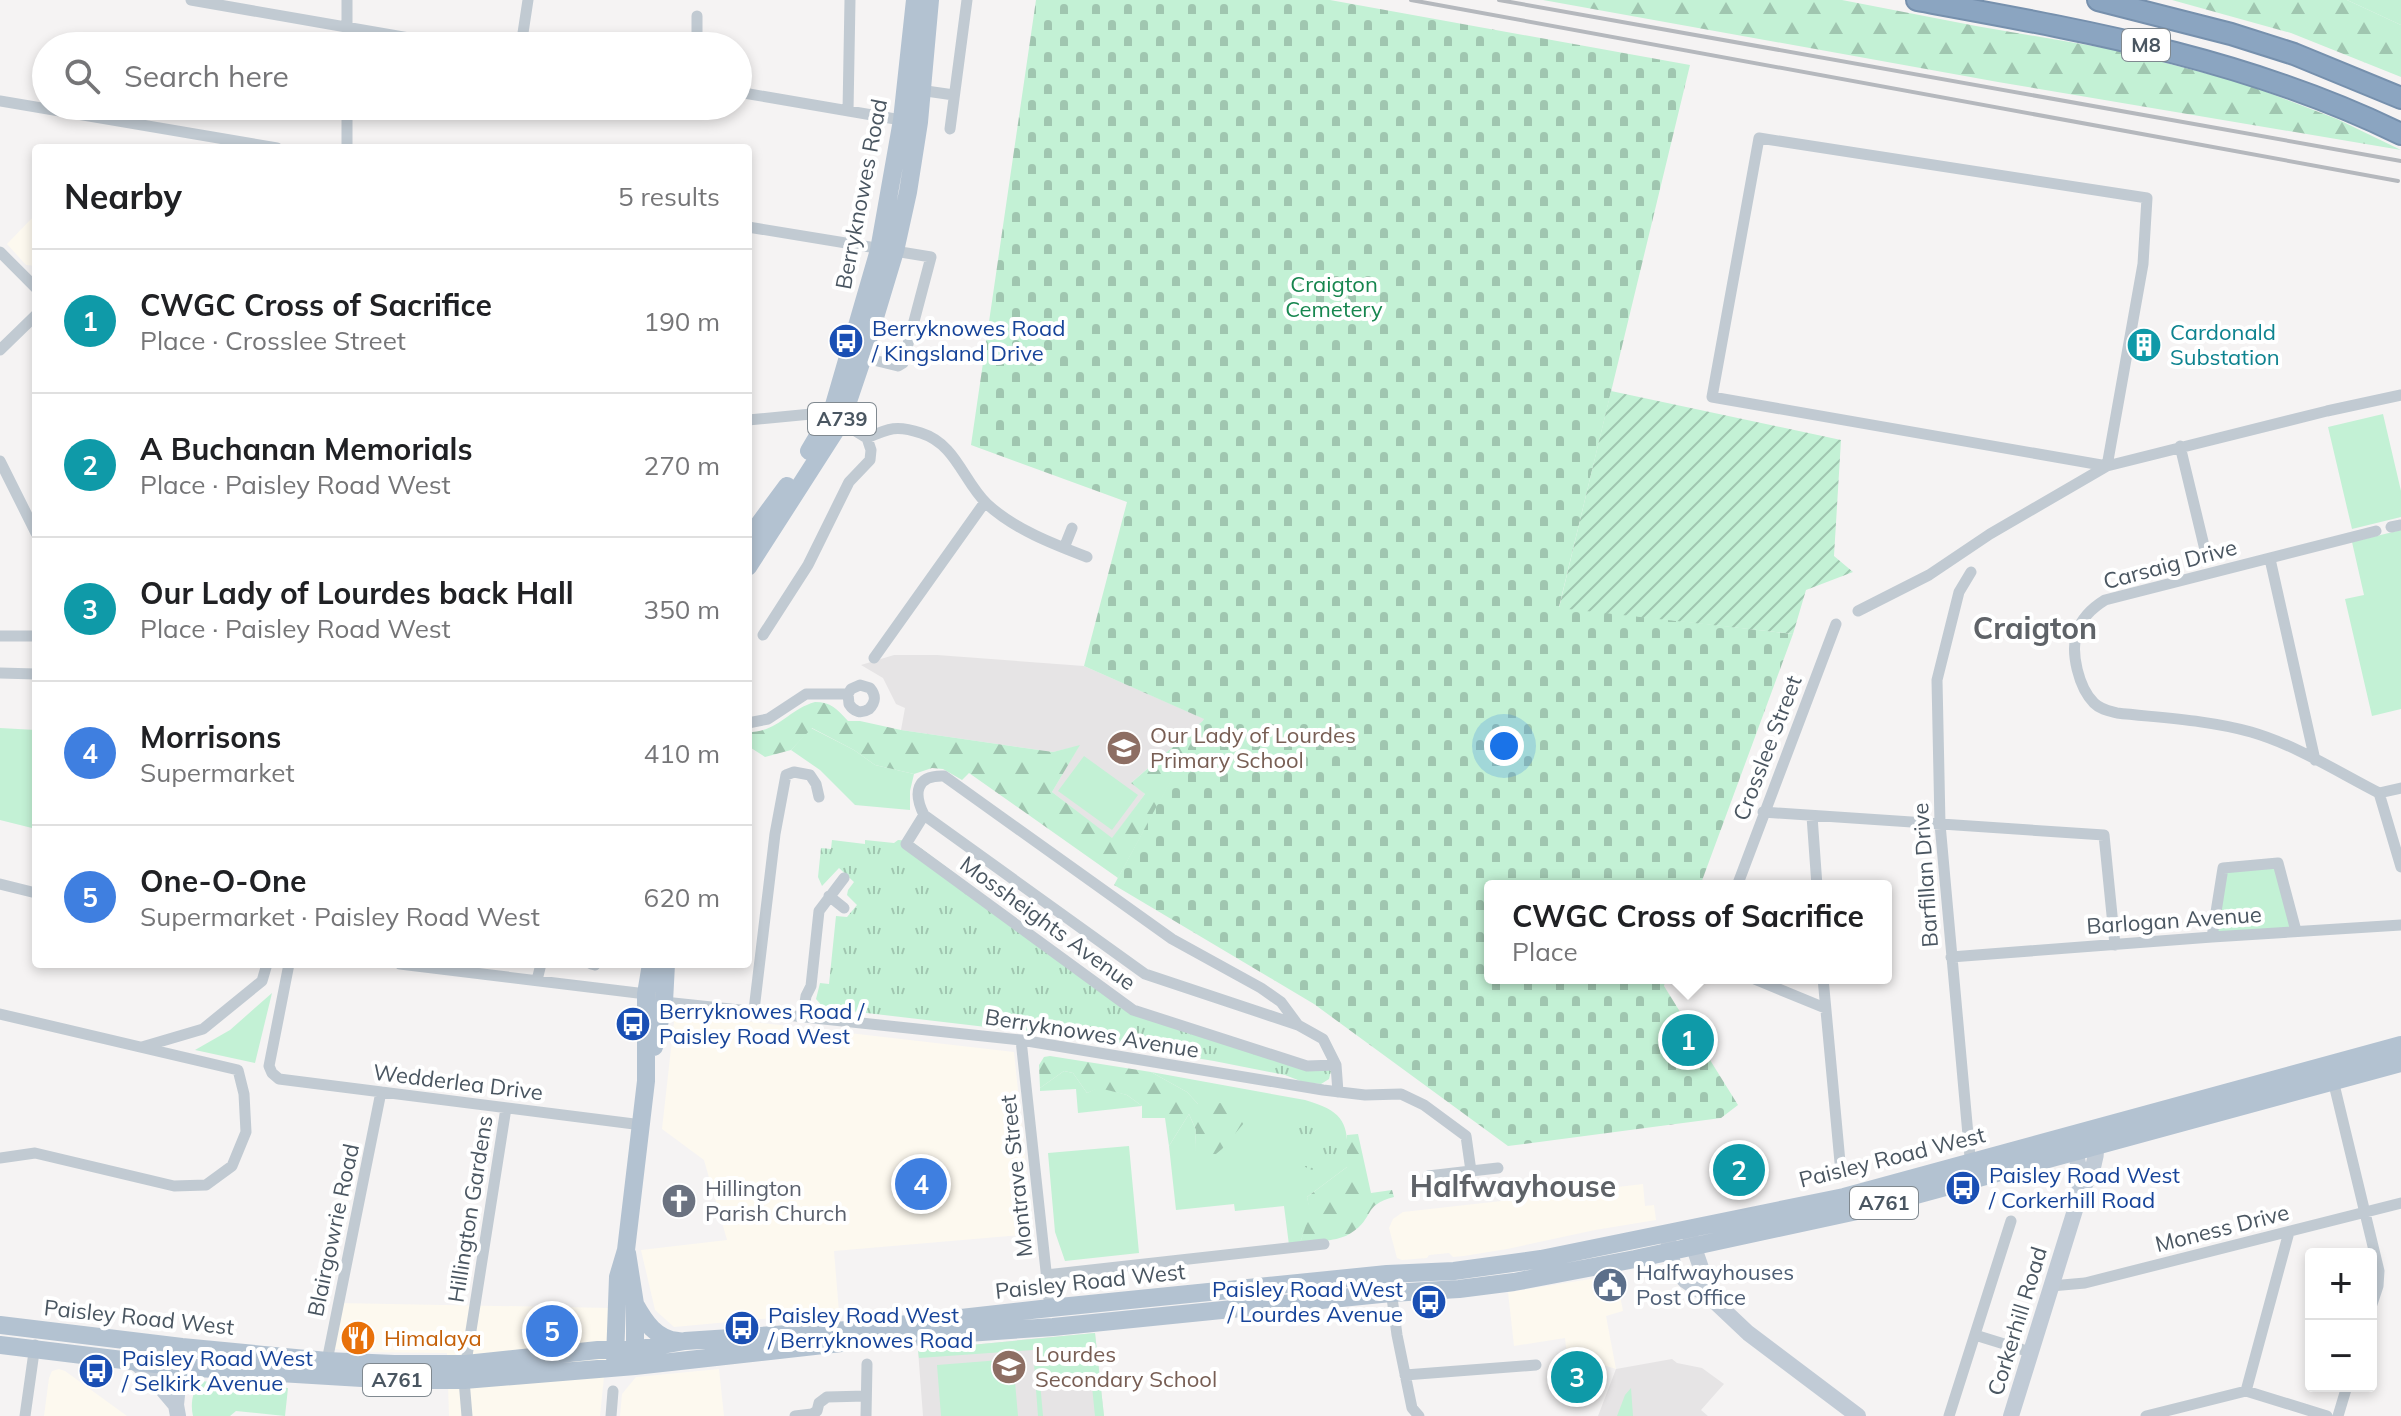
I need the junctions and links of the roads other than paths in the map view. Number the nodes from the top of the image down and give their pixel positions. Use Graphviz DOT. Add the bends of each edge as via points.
graph roads {
  1 [pos="191,0"];
  2 [pos="347,0"];
  3 [pos="528,0"];
  4 [pos="850,0"];
  5 [pos="915,0"];
  6 [pos="930,0"];
  7 [pos="967,0"];
  8 [pos="1917,0"];
  9 [pos="2098,0"];
  10 [pos="697,16"];
  11 [pos="347,27"];
  12 [pos="347,32"];
  13 [pos="375,32"];
  14 [pos="523,32"];
  15 [pos="697,32"];
  16 [pos="914,90"];
  17 [pos="752,94"];
  18 [pos="954,95"];
  19 [pos="2401,98"];
  20 [pos="0,101"];
  21 [pos="32,106"];
  22 [pos="848,111"];
  23 [pos="112,120"];
  24 [pos="347,120"];
  25 [pos="911,121"];
  26 [pos="950,129"];
  27 [pos="2401,134"];
  28 [pos="253,144"];
  29 [pos="347,144"];
  30 [pos="752,228"];
  31 [pos="887,251"];
  32 [pos="0,252"];
  33 [pos="32,284"];
  34 [pos="32,319"];
  35 [pos="0,350"];
  36 [pos="856,356"];
  37 [pos="2401,395"];
  38 [pos="836,417"];
  39 [pos="752,420"];
  40 [pos="867,438"];
  41 [pos="2180,446"];
  42 [pos="0,461"];
  43 [pos="2107,466"];
  44 [pos="985,502"];
  45 [pos="32,525"];
  46 [pos="1072,528"];
  47 [pos="2376,531"];
  48 [pos="752,534"];
  49 [pos="1064,548"];
  50 [pos="2206,554"];
  51 [pos="1087,557"];
  52 [pos="2270,559"];
  53 [pos="752,560"];
  54 [pos="1971,572"];
  55 [pos="1858,611"];
  56 [pos="1836,624"];
  57 [pos="763,635"];
  58 [pos="0,636"];
  59 [pos="32,636"];
  60 [pos="874,658"];
  61 [pos="0,673"];
  62 [pos="32,674"];
  63 [pos="848,694"];
  64 [pos="752,722"];
  65 [pos="2315,760"];
  66 [pos="2401,788"];
  67 [pos="2379,793"];
  68 [pos="819,797"];
  69 [pos="1763,812"];
  70 [pos="924,815"];
  71 [pos="1812,816"];
  72 [pos="1940,824"];
  73 [pos="2401,867"];
  74 [pos="844,878"];
  75 [pos="1739,880"];
  76 [pos="1817,880"];
  77 [pos="0,884"];
  78 [pos="32,892"];
  79 [pos="829,896"];
  80 [pos="844,908"];
  81 [pos="2401,925"];
  82 [pos="2296,931"];
  83 [pos="2212,937"];
  84 [pos="2115,945"];
  85 [pos="1951,957"];
  86 [pos="266,968"];
  87 [pos="288,968"];
  88 [pos="434,968"];
  89 [pos="540,968"];
  90 [pos="650,968"];
  91 [pos="666,968"];
  92 [pos="537,980"];
  93 [pos="1767,984"];
  94 [pos="1823,984"];
  95 [pos="646,994"];
  96 [pos="664,1002"];
  97 [pos="1825,1008"];
  98 [pos="754,1010"];
  99 [pos="0,1014"];
  100 [pos="803,1016"];
  101 [pos="1298,1025"];
  102 [pos="1021,1040"];
  103 [pos="2401,1045"];
  104 [pos="142,1047"];
  105 [pos="2401,1063"];
  106 [pos="1336,1065"];
  107 [pos="2331,1072"];
  108 [pos="646,1081"];
  109 [pos="381,1092"];
  110 [pos="1338,1092"];
  111 [pos="506,1108"];
  112 [pos="642,1125"];
  113 [pos="2095,1138"];
  114 [pos="2073,1144"];
  115 [pos="0,1158"];
  116 [pos="1498,1168"];
  117 [pos="1471,1171"];
  118 [pos="1972,1172"];
  119 [pos="1841,1173"];
  120 [pos="1428,1176"];
  121 [pos="2080,1194"];
  122 [pos="2401,1203"];
  123 [pos="1846,1205"];
  124 [pos="2366,1212"];
  125 [pos="2011,1221"];
  126 [pos="1688,1229"];
  127 [pos="1667,1232"];
  128 [pos="2289,1232"];
  129 [pos="1324,1244"];
  130 [pos="1692,1248"];
  131 [pos="2374,1248"];
  132 [pos="626,1250"];
  133 [pos="1671,1251"];
  134 [pos="2377,1262"];
  135 [pos="1387,1274"];
  136 [pos="1046,1275"];
  137 [pos="2051,1286"];
  138 [pos="2377,1289"];
  139 [pos="1391,1293"];
  140 [pos="1712,1299"];
  141 [pos="635,1304"];
  142 [pos="1050,1308"];
  143 [pos="0,1325"];
  144 [pos="38,1330"];
  145 [pos="1975,1335"];
  146 [pos="818,1339"];
  147 [pos="685,1341"];
  148 [pos="0,1345"];
  149 [pos="182,1347"];
  150 [pos="615,1349"];
  151 [pos="35,1350"];
  152 [pos="2030,1352"];
  153 [pos="635,1358"];
  154 [pos="135,1362"];
  155 [pos="867,1364"];
  156 [pos="1536,1365"];
  157 [pos="180,1367"];
  158 [pos="325,1369"];
  159 [pos="465,1372"];
  160 [pos="1405,1375"];
  161 [pos="613,1391"];
  162 [pos="2246,1391"];
  163 [pos="2345,1392"];
  164 [pos="866,1396"];
  165 [pos="177,1410"];
  166 [pos="25,1416"];
  167 [pos="467,1416"];
  168 [pos="611,1416"];
  169 [pos="795,1416"];
  170 [pos="866,1416"];
  171 [pos="1419,1416"];
  172 [pos="1858,1416"];
  173 [pos="1949,1416"];
  174 [pos="2011,1416"];
  175 [pos="2146,1416"];
  176 [pos="2327,1416"];
  177 [pos="2338,1416"];
  1 -- 11 [label="street"];
  2 -- 11 [label="street"];
  3 -- 14 [label="street"];
  4 -- 22 [label="street"];
  5 -- 16 [label="main road, Berryknowes Road / A739"];
  6 -- 16 [label="main road, Berryknowes Road / A739"];
  7 -- 18 [label="street"];
  8 -- 27 [label="highway, M8" via="2175,52 2322,99"];
  9 -- 19 [label="highway, M8" via="2282,50"];
  10 -- 15 [label="street"];
  11 -- 12 [label="street"];
  11 -- 13 [label="street"];
  16 -- 18 [label="street, Berryknowes Road"];
  16 -- 25 [label="main road, Berryknowes Road / A739"];
  17 -- 22 [label="street"];
  18 -- 26 [label="street"];
  20 -- 21 [label="street"];
  22 -- 25 [label="street"];
  23 -- 28 [label="street"];
  24 -- 29 [label="street"];
  25 -- 31 [label="main road, Berryknowes Road / A739"];
  30 -- 31 [label="street"];
  31 -- 36 [label="main road, Berryknowes Road / A739"];
  31 -- 36 [label="street, Berryknowes Road" via="931,257 903,363"];
  32 -- 33 [label="street"];
  34 -- 35 [label="street"];
  36 -- 38 [label="main road, Berryknowes Road / A739"];
  37 -- 41 [label="street"];
  38 -- 39 [label="street"];
  38 -- 40 [label="street"];
  38 -- 48 [label="main road, Berryknowes Road / A739"];
  38 -- 53 [label="main road, Berryknowes Road / A739"];
  40 -- 44 [label="street" via="905,427 934,437"];
  40 -- 57 [label="street" via="870,460 849,482 808,565"];
  41 -- 43 [label="street"];
  41 -- 50 [label="street"];
  42 -- 45 [label="street"];
  43 -- 43 [label="street" via="2143,264 2147,198 1759,138 1712,397"];
  43 -- 55 [label="street" via="1929,575"];
  44 -- 49 [label="street"];
  44 -- 60 [label="street"];
  46 -- 49 [label="street"];
  47 -- 52 [label="street, Carsaig Drive"];
  49 -- 51 [label="street"];
  52 -- 65 [label="street"];
  52 -- 65 [label="street, Carsaig Drive" via="2105,600 2091,609 2077,632 2078,670 2087,694 2102,709 2214,723 2255,733"];
  54 -- 72 [label="street, Barfillan Drive" via="1959,592 1937,680"];
  56 -- 69 [label="street, Crosslee Street"];
  58 -- 59 [label="street"];
  61 -- 62 [label="street"];
  63 -- 64 [label="street" via="806,694 768,719"];
  65 -- 67 [label="street, Carsaig Drive"];
  66 -- 67 [label="street"];
  67 -- 73 [label="street"];
  68 -- 98 [label="street" via="810,775 786,775"];
  69 -- 71 [label="street"];
  69 -- 75 [label="street, Crosslee Street"];
  70 -- 101 [label="street, Mossheights Avenue" via="1145,974"];
  70 -- 101 [label="street, Mossheights Avenue" via="917,801 920,783 944,776 1172,939 1281,1002"];
  70 -- 106 [label="street, Mossheights Avenue" via="906,844 1133,1010 1307,1066"];
  71 -- 72 [label="street"];
  71 -- 76 [label="street"];
  72 -- 84 [label="street" via="2104,835"];
  72 -- 85 [label="street, Barfillan Drive"];
  74 -- 79 [label="street"];
  77 -- 78 [label="street"];
  79 -- 80 [label="street"];
  79 -- 100 [label="street" via="819,911"];
  81 -- 82 [label="street, Barlogan Avenue"];
  82 -- 83 [label="street, Barlogan Avenue"];
  82 -- 83 [label="street" via="2278,863 2223,868"];
  83 -- 84 [label="street, Barlogan Avenue"];
  84 -- 85 [label="street, Barlogan Avenue"];
  85 -- 118 [label="street, Barfillan Drive"];
  86 -- 104 [label="street" via="262,981 203,1029"];
  87 -- 109 [label="street, Wedderlea Drive" via="269,1066 272,1073 279,1079"];
  88 -- 92 [label="street, Berryknowes Avenue"];
  89 -- 92 [label="street"];
  90 -- 95 [label="main road"];
  91 -- 96 [label="main road"];
  92 -- 95 [label="street, Berryknowes Avenue"];
  93 -- 97 [label="street"];
  94 -- 97 [label="street"];
  95 -- 96 [label="street, Berryknowes Avenue"];
  95 -- 108 [label="main road"];
  96 -- 98 [label="street, Berryknowes Avenue"];
  96 -- 108 [label="main road"];
  97 -- 119 [label="street"];
  98 -- 100 [label="street, Berryknowes Avenue"];
  99 -- 104 [label="street"];
  100 -- 102 [label="street, Berryknowes Avenue"];
  101 -- 106 [label="street, Mossheights Avenue" via="1323,1039"];
  102 -- 110 [label="street, Berryknowes Avenue"];
  102 -- 136 [label="street, Montrave Street"];
  103 -- 107 [label="main road, Paisley Road West / A761"];
  104 -- 115 [label="street" via="238,1070 246,1132 232,1166 206,1185 174,1186 35,1153"];
  105 -- 107 [label="main road, Paisley Road West / A761"];
  106 -- 110 [label="street"];
  107 -- 113 [label="main road, Paisley Road West / A761"];
  107 -- 124 [label="street"];
  108 -- 112 [label="main road"];
  109 -- 111 [label="street, Wedderlea Drive"];
  109 -- 158 [label="street, Blairgowrie Road"];
  110 -- 117 [label="street, Berryknowes Avenue" via="1401,1094 1424,1105 1466,1136"];
  111 -- 112 [label="street, Wedderlea Drive"];
  111 -- 159 [label="street, Hillington Gardens"];
  112 -- 132 [label="main road"];
  113 -- 114 [label="main road, Paisley Road West / A761"];
  113 -- 121 [label="street, Corkerhill Road" via="2093,1168"];
  114 -- 118 [label="main road, Paisley Road West / A761"];
  114 -- 121 [label="street, Corkerhill Road"];
  116 -- 117 [label="street"];
  117 -- 120 [label="street"];
  118 -- 123 [label="main road, Paisley Road West / A761"];
  121 -- 137 [label="street, Corkerhill Road"];
  122 -- 124 [label="street, Moness Drive"];
  123 -- 126 [label="main road, Paisley Road West / A761"];
  123 -- 130 [label="main road, Paisley Road West / A761"];
  124 -- 128 [label="street, Moness Drive"];
  124 -- 131 [label="street"];
  125 -- 145 [label="street"];
  126 -- 127 [label="main road, Paisley Road West / A761"];
  126 -- 130 [label="street"];
  127 -- 133 [label="street"];
  127 -- 135 [label="main road, Paisley Road West / A761" via="1504,1265"];
  128 -- 137 [label="street, Moness Drive" via="2085,1283"];
  128 -- 162 [label="street"];
  129 -- 136 [label="street, Paisley Road West"];
  130 -- 133 [label="main road, Paisley Road West / A761"];
  130 -- 140 [label="street"];
  132 -- 141 [label="main road"];
  132 -- 150 [label="main road" via="618,1277"];
  133 -- 139 [label="main road, Paisley Road West / A761" via="1514,1282"];
  133 -- 140 [label="street" via="1674,1269"];
  134 -- 138 [label="street"];
  135 -- 139 [label="street"];
  135 -- 142 [label="main road, Paisley Road West / A761"];
  136 -- 142 [label="street, Montrave Street"];
  137 -- 152 [label="street, Corkerhill Road"];
  139 -- 146 [label="main road, Paisley Road West / A761" via="1068,1325"];
  139 -- 160 [label="street"];
  140 -- 172 [label="street" via="1748,1333"];
  141 -- 147 [label="main road" via="658,1334"];
  141 -- 153 [label="main road"];
  142 -- 146 [label="main road, Paisley Road West / A761"];
  143 -- 144 [label="main road, Paisley Road West / A761"];
  144 -- 149 [label="main road, Paisley Road West / A761"];
  144 -- 151 [label="street"];
  145 -- 152 [label="street"];
  145 -- 173 [label="street"];
  146 -- 147 [label="main road, Paisley Road West / A761"];
  146 -- 153 [label="main road, Paisley Road West / A761" via="795,1348 778,1342"];
  147 -- 153 [label="main road, Paisley Road West / A761" via="648,1346"];
  148 -- 151 [label="main road, Paisley Road West / A761"];
  149 -- 157 [label="street"];
  149 -- 158 [label="main road, Paisley Road West / A761"];
  150 -- 153 [label="main road, Paisley Road West / A761"];
  150 -- 159 [label="main road, Paisley Road West / A761"];
  151 -- 154 [label="main road, Paisley Road West / A761"];
  151 -- 166 [label="street"];
  152 -- 174 [label="street, Corkerhill Road"];
  154 -- 157 [label="main road, Paisley Road West / A761"];
  154 -- 165 [label="street"];
  155 -- 164 [label="street"];
  156 -- 160 [label="street"];
  157 -- 158 [label="main road, Paisley Road West / A761"];
  157 -- 165 [label="street"];
  158 -- 159 [label="main road, Paisley Road West / A761" via="394,1364"];
  159 -- 167 [label="street, Hillington Gardens"];
  160 -- 171 [label="street" via="1412,1408"];
  161 -- 168 [label="street"];
  162 -- 175 [label="street"];
  162 -- 176 [label="street"];
  163 -- 177 [label="street"];
  164 -- 169 [label="street" via="827,1397 812,1414"];
  164 -- 170 [label="street"];
}
